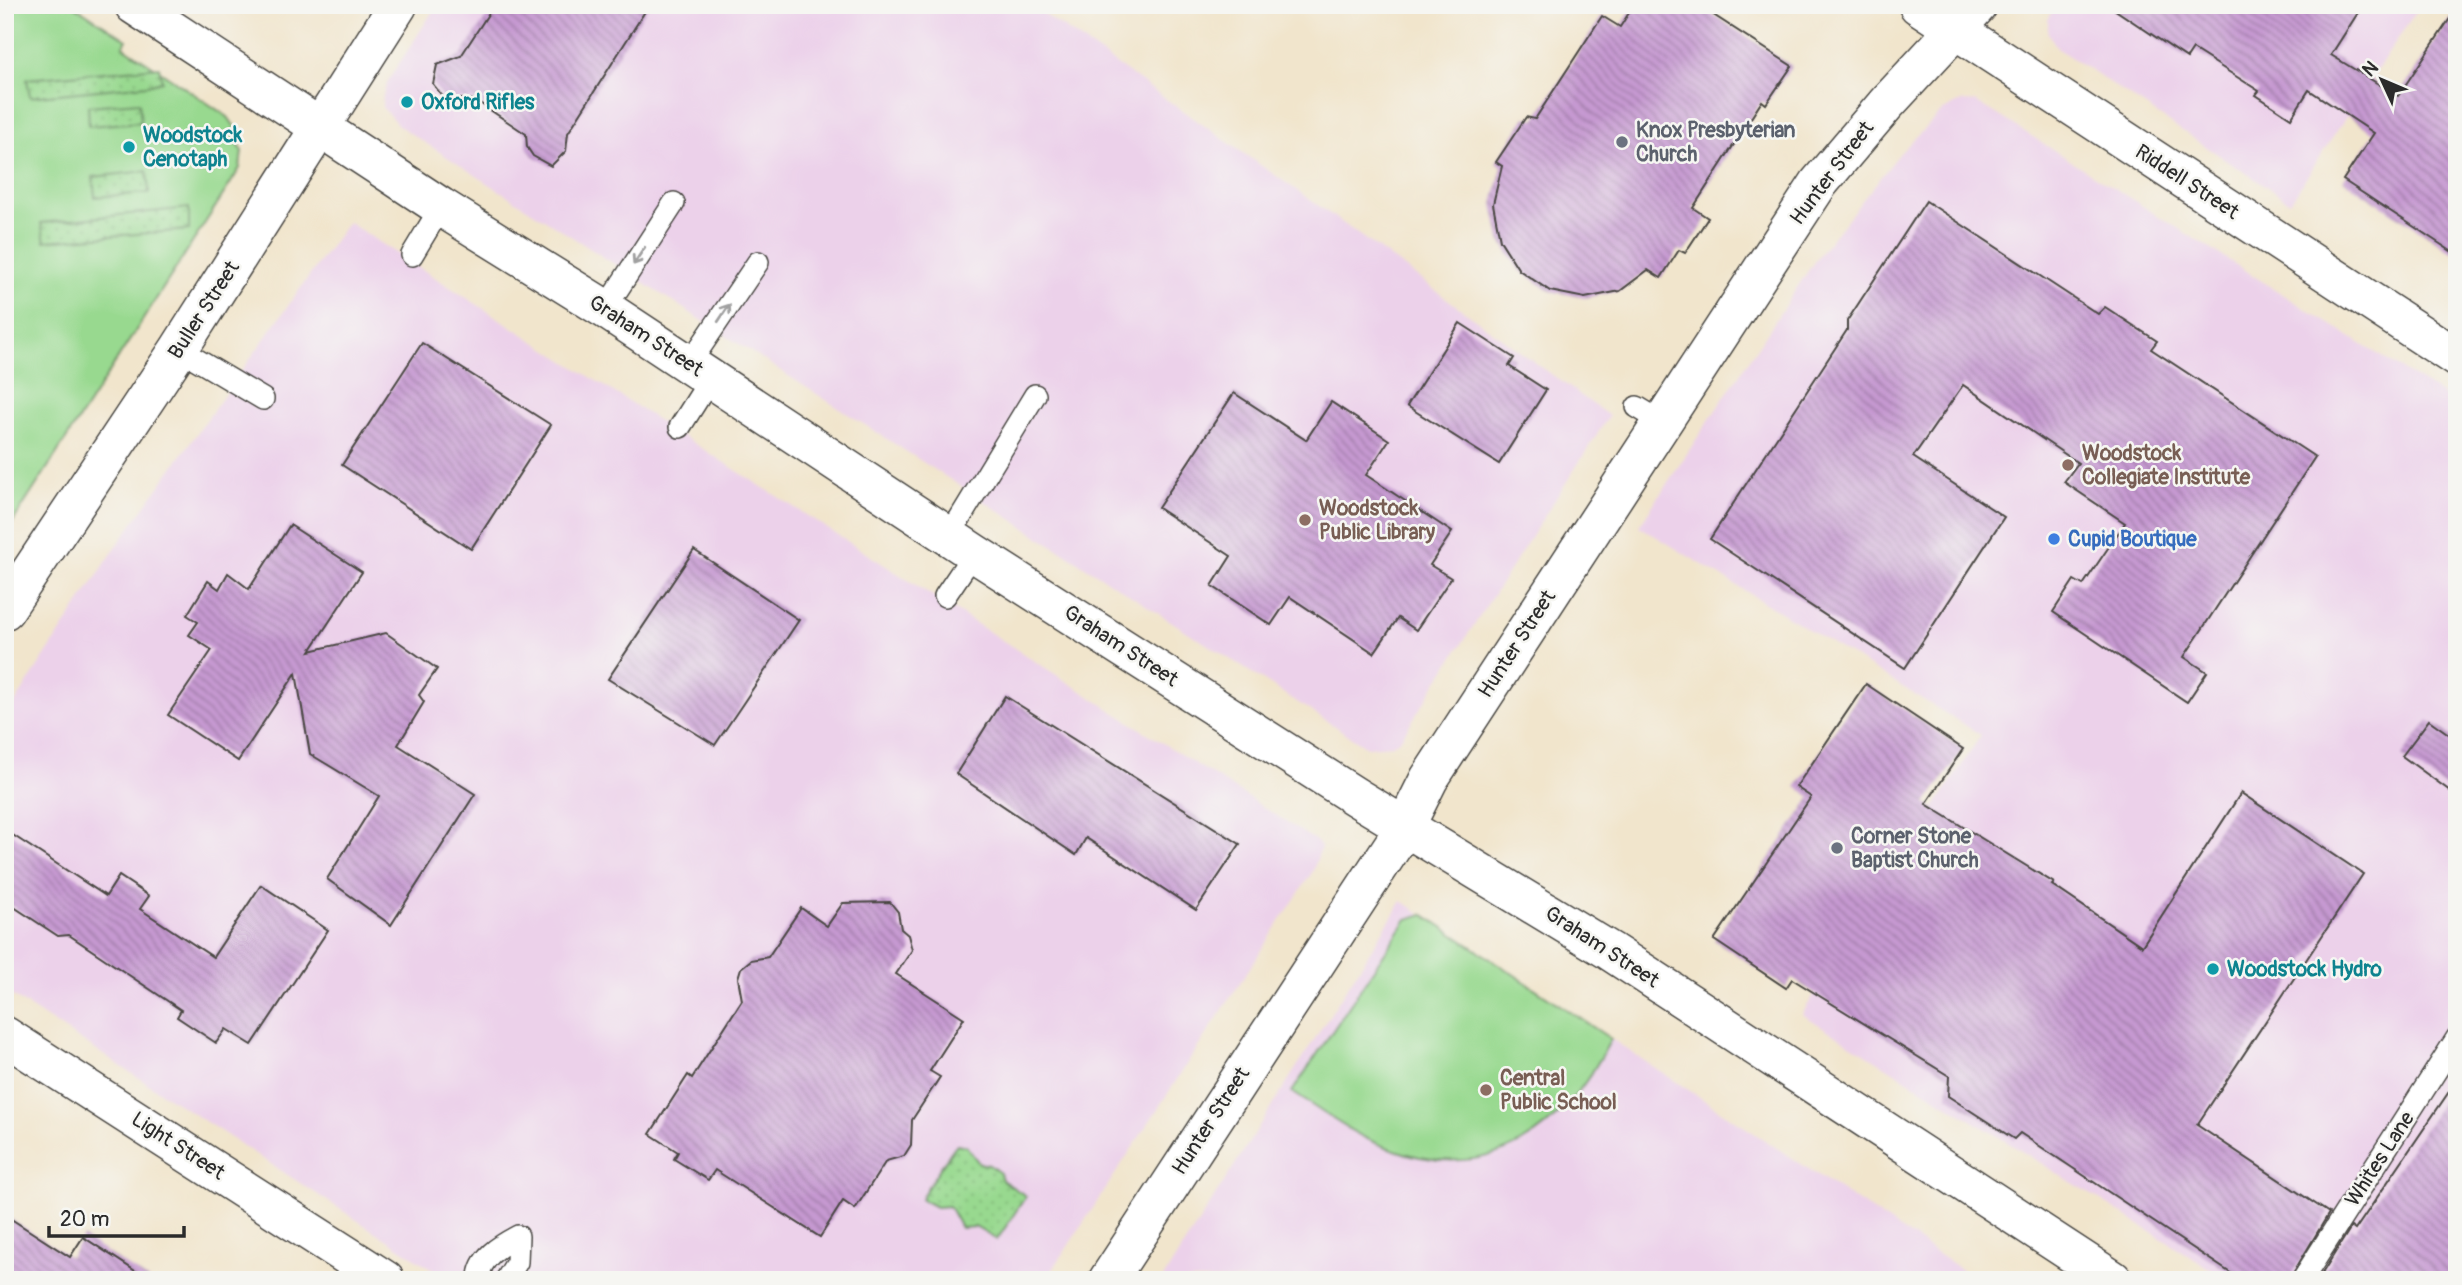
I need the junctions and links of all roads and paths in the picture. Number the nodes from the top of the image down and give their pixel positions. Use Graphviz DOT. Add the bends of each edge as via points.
graph roads {
  1 [pos="134,5"];
  2 [pos="398,5"];
  3 [pos="1917,5"];
  4 [pos="1967,18"];
  5 [pos="321,127"];
  6 [pos="674,203"];
  7 [pos="441,207"];
  8 [pos="412,255"];
  9 [pos="758,262"];
  10 [pos="605,309"];
  11 [pos="179,349"];
  12 [pos="2457,358"];
  13 [pos="700,371"];
  14 [pos="1035,395"];
  15 [pos="263,399"];
  16 [pos="680,427"];
  17 [pos="961,544"];
  18 [pos="945,596"];
  19 [pos="5,611"];
  20 [pos="1405,827"];
  21 [pos="5,1035"];
  22 [pos="2457,1038"];
  23 [pos="385,1280"];
  24 [pos="479,1280"];
  25 [pos="506,1280"];
  26 [pos="1108,1280"];
  27 [pos="2112,1280"];
  28 [pos="2302,1280"];
  1 -- 5 [label="street, Graham Street"];
  2 -- 5 [label="street, Buller Street"];
  3 -- 4 [label="street, Riddell Street"];
  4 -- 12 [label="street, Riddell Street"];
  4 -- 20 [label="street, Hunter Street" via="1819,183 1650,414 1429,779"];
  5 -- 7 [label="street, Graham Street"];
  5 -- 11 [label="street, Buller Street"];
  6 -- 10 [label="lane, one-way"];
  7 -- 8 [label="lane"];
  7 -- 10 [label="street, Graham Street"];
  13 -- 9 [label="lane, one-way"];
  10 -- 13 [label="street, Graham Street"];
  11 -- 15 [label="lane"];
  11 -- 19 [label="street, Buller Street"];
  13 -- 16 [label="lane"];
  13 -- 17 [label="street, Graham Street"];
  14 -- 17 [label="lane"];
  17 -- 18 [label="lane"];
  17 -- 20 [label="street, Graham Street"];
  20 -- 26 [label="street, Hunter Street"];
  20 -- 27 [label="street, Graham Street" via="1610,951"];
  21 -- 23 [label="street, Light Street"];
  22 -- 28 [label="lane, Whites Lane"];
  24 -- 25 [label="lane" via="495,1248 518,1237 517,1262"];
}
